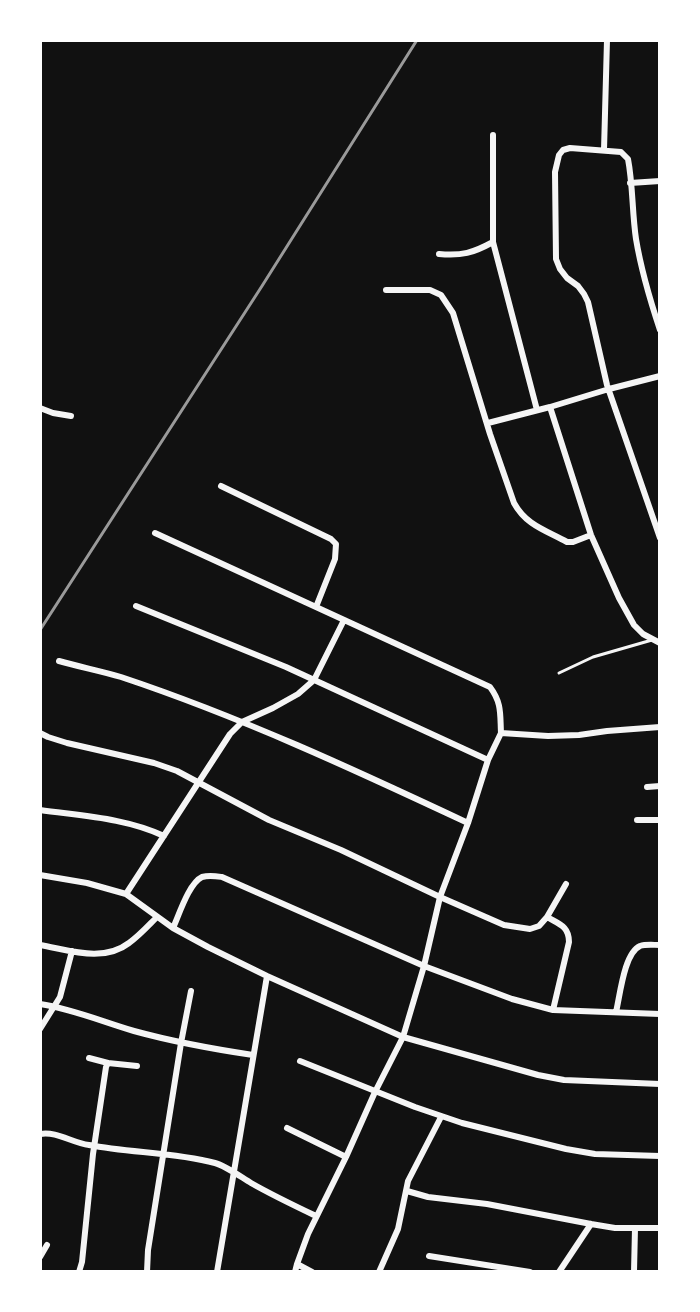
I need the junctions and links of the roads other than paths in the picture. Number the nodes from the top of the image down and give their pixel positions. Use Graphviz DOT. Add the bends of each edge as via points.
graph roads {
  1 [pos="607,40"];
  2 [pos="493,135"];
  3 [pos="604,150"];
  4 [pos="660,181"];
  5 [pos="630,183"];
  6 [pos="493,242"];
  7 [pos="439,254"];
  8 [pos="386,290"];
  9 [pos="659,329"];
  10 [pos="660,376"];
  11 [pos="609,389"];
  12 [pos="550,407"];
  13 [pos="40,408"];
  14 [pos="537,410"];
  15 [pos="71,416"];
  16 [pos="488,423"];
  17 [pos="221,486"];
  18 [pos="155,533"];
  19 [pos="591,535"];
  20 [pos="660,538"];
  21 [pos="136,606"];
  22 [pos="316,607"];
  23 [pos="344,620"];
  24 [pos="652,640"];
  25 [pos="660,643"];
  26 [pos="59,661"];
  27 [pos="559,673"];
  28 [pos="314,680"];
  29 [pos="242,722"];
  30 [pos="660,727"];
  31 [pos="40,733"];
  32 [pos="501,733"];
  33 [pos="488,760"];
  34 [pos="199,783"];
  35 [pos="660,786"];
  36 [pos="647,787"];
  37 [pos="40,810"];
  38 [pos="637,820"];
  39 [pos="660,820"];
  40 [pos="468,823"];
  41 [pos="164,836"];
  42 [pos="40,875"];
  43 [pos="566,884"];
  44 [pos="126,894"];
  45 [pos="440,897"];
  46 [pos="157,917"];
  47 [pos="547,917"];
  48 [pos="173,928"];
  49 [pos="40,945"];
  50 [pos="660,945"];
  51 [pos="72,951"];
  52 [pos="424,966"];
  53 [pos="267,976"];
  54 [pos="191,991"];
  55 [pos="40,1004"];
  56 [pos="55,1006"];
  57 [pos="553,1010"];
  58 [pos="616,1012"];
  59 [pos="660,1014"];
  60 [pos="40,1029"];
  61 [pos="403,1037"];
  62 [pos="181,1043"];
  63 [pos="253,1055"];
  64 [pos="89,1058"];
  65 [pos="300,1061"];
  66 [pos="108,1063"];
  67 [pos="137,1066"];
  68 [pos="657,1084"];
  69 [pos="375,1092"];
  70 [pos="441,1117"];
  71 [pos="287,1128"];
  72 [pos="40,1134"];
  73 [pos="94,1146"];
  74 [pos="165,1154"];
  75 [pos="660,1156"];
  76 [pos="346,1157"];
  77 [pos="234,1173"];
  78 [pos="406,1191"];
  79 [pos="316,1216"];
  80 [pos="591,1224"];
  81 [pos="635,1228"];
  82 [pos="660,1228"];
  83 [pos="47,1245"];
  84 [pos="429,1256"];
  85 [pos="40,1257"];
  86 [pos="297,1264"];
  87 [pos="79,1272"];
  88 [pos="147,1272"];
  89 [pos="217,1272"];
  90 [pos="295,1272"];
  91 [pos="312,1272"];
  92 [pos="379,1272"];
  93 [pos="530,1272"];
  94 [pos="559,1272"];
  95 [pos="634,1272"];
  1 -- 3 [label="street"];
  2 -- 6 [label="street"];
  3 -- 5 [label="street" via="621,152 628,159"];
  3 -- 11 [label="street" via="570,148 559,155 555,172 556,259 588,302"];
  4 -- 5 [label="street"];
  5 -- 9 [label="street" via="636,241"];
  6 -- 7 [label="street" via="473,253"];
  6 -- 14 [label="street"];
  8 -- 16 [label="street" via="430,290 441,296 453,313"];
  10 -- 11 [label="street"];
  11 -- 12 [label="street"];
  11 -- 20 [label="street"];
  12 -- 14 [label="street"];
  12 -- 19 [label="street"];
  13 -- 15 [label="street"];
  14 -- 16 [label="street"];
  16 -- 19 [label="street" via="520,513 567,542"];
  17 -- 22 [label="street" via="336,544 335,559"];
  18 -- 22 [label="street"];
  19 -- 24 [label="street" via="634,626"];
  21 -- 28 [label="street"];
  22 -- 23 [label="street"];
  23 -- 28 [label="street"];
  23 -- 32 [label="street" via="490,687 497,696"];
  24 -- 25 [label="street"];
  24 -- 27 [label="lane" via="593,657"];
  26 -- 29 [label="street" via="120,677"];
  28 -- 29 [label="street" via="298,694"];
  28 -- 33 [label="street"];
  29 -- 34 [label="street"];
  29 -- 40 [label="street"];
  30 -- 32 [label="street" via="579,735"];
  31 -- 34 [label="street" via="154,763"];
  32 -- 33 [label="street"];
  33 -- 40 [label="street"];
  34 -- 41 [label="street"];
  34 -- 45 [label="street" via="269,820"];
  35 -- 36 [label="street"];
  37 -- 41 [label="street" via="124,822"];
  38 -- 39 [label="street"];
  40 -- 45 [label="street"];
  41 -- 44 [label="street"];
  42 -- 44 [label="street"];
  43 -- 47 [label="street"];
  44 -- 46 [label="street"];
  45 -- 47 [label="street" via="504,925 530,929"];
  45 -- 52 [label="street"];
  46 -- 48 [label="street"];
  46 -- 51 [label="street" via="115,952"];
  47 -- 57 [label="street" via="565,928 569,936"];
  48 -- 52 [label="street" via="191,887 201,878 213,875"];
  48 -- 53 [label="street"];
  49 -- 51 [label="street"];
  50 -- 58 [label="street" via="647,944 632,954"];
  51 -- 56 [label="street" via="65,984"];
  52 -- 57 [label="street"];
  52 -- 61 [label="street"];
  53 -- 61 [label="street"];
  53 -- 63 [label="street"];
  54 -- 62 [label="street"];
  55 -- 56 [label="street"];
  56 -- 60 [label="street"];
  56 -- 62 [label="street"];
  57 -- 58 [label="street"];
  58 -- 59 [label="street"];
  61 -- 68 [label="street" via="564,1080"];
  61 -- 69 [label="street"];
  62 -- 63 [label="street"];
  62 -- 74 [label="street"];
  63 -- 77 [label="street"];
  64 -- 66 [label="street"];
  65 -- 69 [label="street"];
  66 -- 67 [label="street"];
  66 -- 73 [label="street"];
  69 -- 70 [label="street"];
  69 -- 76 [label="street"];
  70 -- 75 [label="street" via="566,1149"];
  70 -- 78 [label="street" via="412,1171"];
  71 -- 76 [label="street"];
  72 -- 73 [label="street" via="50,1133"];
  73 -- 74 [label="street"];
  73 -- 87 [label="street"];
  74 -- 77 [label="street" via="218,1164"];
  74 -- 88 [label="street"];
  76 -- 79 [label="street"];
  77 -- 79 [label="street"];
  77 -- 89 [label="street"];
  78 -- 80 [label="street"];
  78 -- 92 [label="street" via="398,1229"];
  79 -- 86 [label="street"];
  80 -- 81 [label="street"];
  80 -- 94 [label="street"];
  81 -- 82 [label="street"];
  81 -- 95 [label="street"];
  83 -- 85 [label="street"];
  84 -- 93 [label="street"];
  86 -- 90 [label="street"];
  86 -- 91 [label="street"];
}
